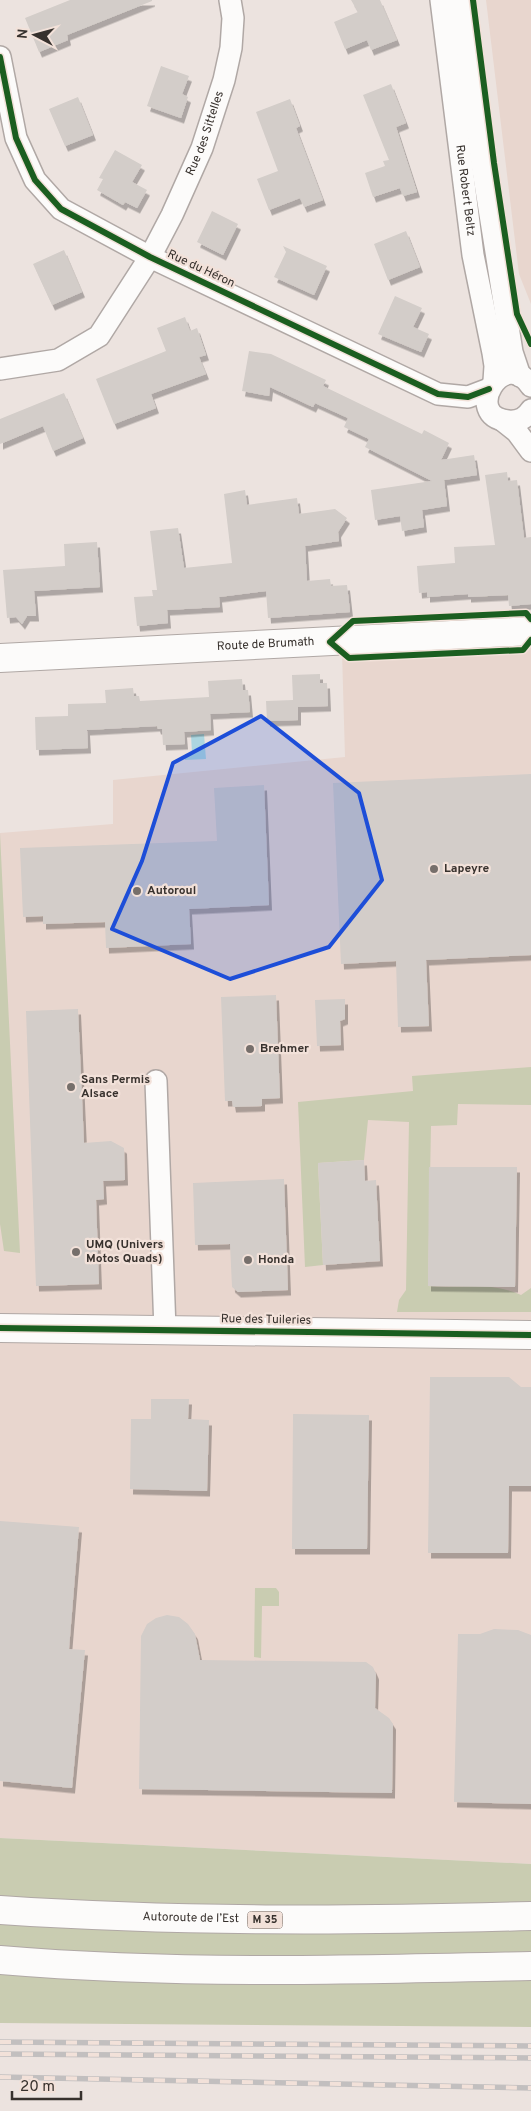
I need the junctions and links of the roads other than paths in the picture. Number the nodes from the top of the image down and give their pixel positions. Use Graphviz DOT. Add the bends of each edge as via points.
graph roads {
  1 [pos="230,0"];
  2 [pos="441,0"];
  3 [pos="461,0"];
  4 [pos="0,57"];
  5 [pos="150,257"];
  6 [pos="0,369"];
  7 [pos="526,381"];
  8 [pos="491,385"];
  9 [pos="438,394"];
  10 [pos="531,410"];
  11 [pos="498,417"];
  12 [pos="531,452"];
  13 [pos="531,631"];
  14 [pos="0,658"];
  15 [pos="156,1081"];
  16 [pos="0,1328"];
  17 [pos="165,1330"];
  18 [pos="531,1335"];
  19 [pos="0,1910"];
  20 [pos="531,1916"];
  21 [pos="0,1960"];
  22 [pos="531,1966"];
  1 -- 5 [label="street, Rue des Sittelles" via="233,18 231,48 224,80 202,148"];
  2 -- 8 [label="street, Rue Robert Beltz" via="474,254 495,366"];
  3 -- 7 [label="street, Rue Robert Beltz" via="482,164 512,352"];
  4 -- 5 [label="street, Rue du Héron" via="16,138 35,180 61,209"];
  5 -- 6 [label="street, Rue des Sittelles" via="99,336 58,360"];
  5 -- 9 [label="street, Rue du Héron"];
  7 -- 8 [label="street, Rue Robert Beltz" via="511,374 502,376"];
  8 -- 9 [label="street, Rue du Héron" via="468,397"];
  8 -- 11 [label="street, Rue Robert Beltz" via="487,398 489,407"];
  9 -- 11 [label="street, Rue du Héron" via="454,408"];
  10 -- 11 [label="street" via="520,420 511,422"];
  11 -- 12 [label="street" via="517,432"];
  13 -- 14 [label="main road, Route de Brumath"];
  15 -- 17 [label="street"];
  16 -- 17 [label="main road, Rue des Tuileries"];
  17 -- 18 [label="main road, Rue des Tuileries"];
  19 -- 20 [label="main road, Autoroute de l’Est / M 35" via="210,1920 368,1921"];
  21 -- 22 [label="main road" via="196,1970"];
}
